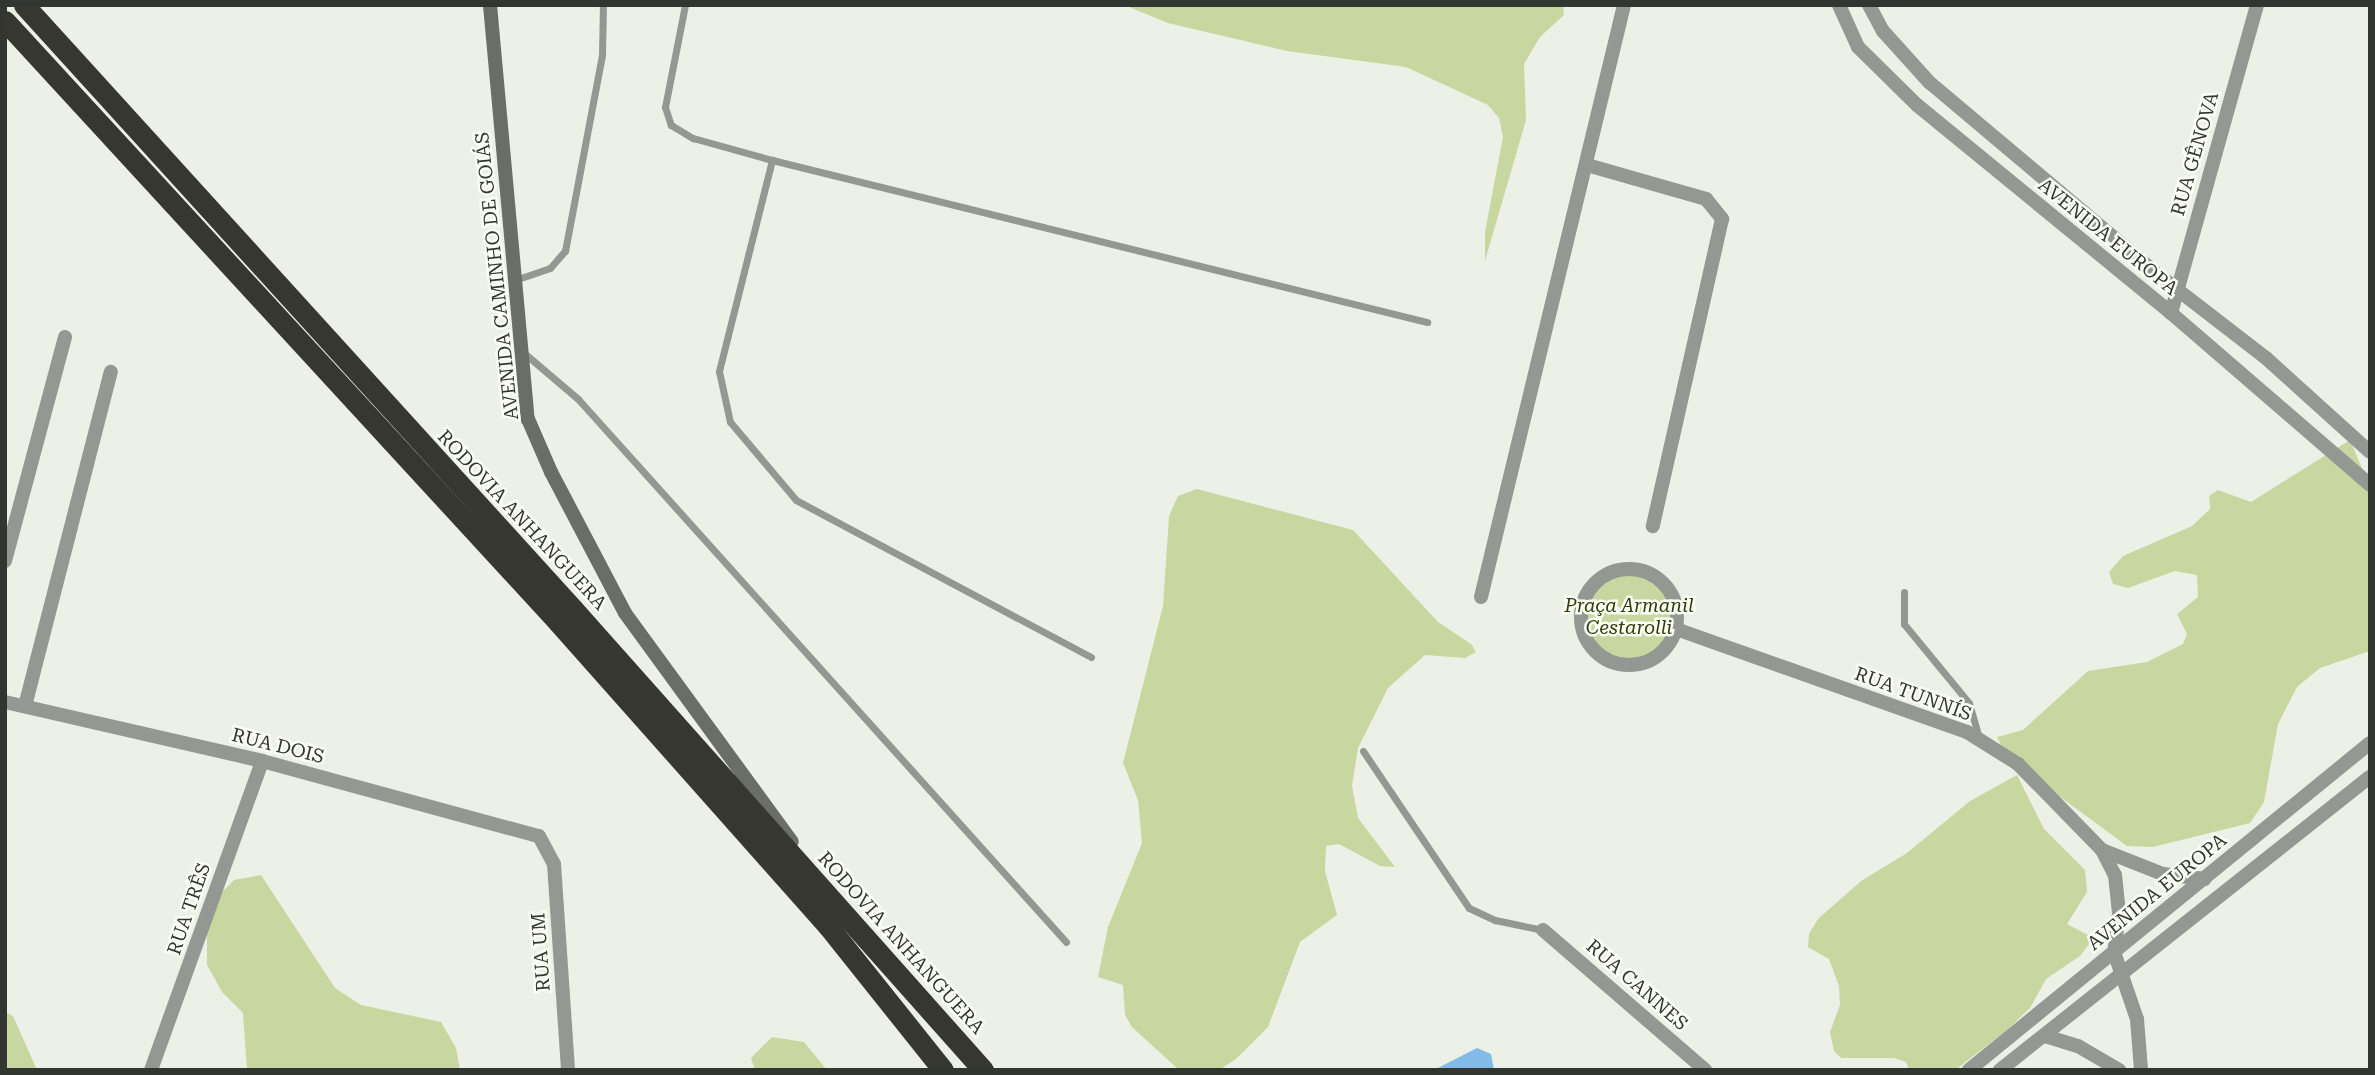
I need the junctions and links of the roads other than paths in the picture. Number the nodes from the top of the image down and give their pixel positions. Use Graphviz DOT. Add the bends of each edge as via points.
graph roads {
  1 [pos="24,5"];
  2 [pos="490,5"];
  3 [pos="603,5"];
  4 [pos="685,5"];
  5 [pos="1624,5"];
  6 [pos="1839,5"];
  7 [pos="1869,5"];
  8 [pos="2257,5"];
  9 [pos="5,22"];
  10 [pos="772,160"];
  11 [pos="1587,165"];
  12 [pos="515,280"];
  13 [pos="2178,289"];
  14 [pos="2171,313"];
  15 [pos="1427,322"];
  16 [pos="65,337"];
  17 [pos="521,351"];
  18 [pos="111,372"];
  19 [pos="2370,452"];
  20 [pos="2370,485"];
  21 [pos="1653,526"];
  22 [pos="5,561"];
  23 [pos="1904,592"];
  24 [pos="1481,597"];
  25 [pos="1676,629"];
  26 [pos="1091,657"];
  27 [pos="5,702"];
  28 [pos="25,706"];
  29 [pos="1980,740"];
  30 [pos="2370,743"];
  31 [pos="1363,751"];
  32 [pos="262,761"];
  33 [pos="2370,777"];
  34 [pos="539,836"];
  35 [pos="2102,850"];
  36 [pos="2205,879"];
  37 [pos="842,911"];
  38 [pos="1543,930"];
  39 [pos="1066,942"];
  40 [pos="2114,952"];
  41 [pos="2124,975"];
  42 [pos="2045,1035"];
  43 [pos="151,1070"];
  44 [pos="568,1070"];
  45 [pos="943,1070"];
  46 [pos="983,1070"];
  47 [pos="1705,1070"];
  48 [pos="1969,1070"];
  49 [pos="2000,1070"];
  50 [pos="2119,1070"];
  51 [pos="2141,1070"];
  1 -- 37 [label="highway, RODOVIA ANHANGUERA"];
  2 -- 12 [label="main road, AVENIDA CAMINHO DE GOIÁS"];
  3 -- 12 [label="lane" via="602,55 565,251 550,268"];
  4 -- 10 [label="lane" via="665,107 671,125 693,138"];
  5 -- 11 [label="street"];
  6 -- 14 [label="street, AVENIDA EUROPA" via="1858,47 1916,105"];
  7 -- 13 [label="street, AVENIDA EUROPA" via="1883,31 1929,82"];
  8 -- 13 [label="street, RUA GÊNOVA"];
  9 -- 45 [label="highway" via="567,632 828,926"];
  10 -- 15 [label="lane"];
  10 -- 26 [label="lane" via="719,371 730,422 796,500"];
  11 -- 21 [label="street" via="1706,199 1717,207 1722,219"];
  11 -- 24 [label="street"];
  12 -- 17 [label="main road, AVENIDA CAMINHO DE GOIÁS"];
  13 -- 14 [label="street, RUA GÊNOVA"];
  13 -- 19 [label="street, AVENIDA EUROPA" via="2266,358"];
  14 -- 20 [label="street, AVENIDA EUROPA"];
  16 -- 22 [label="street"];
  17 -- 37 [label="main road, AVENIDA CAMINHO DE GOIÁS" via="528,419 625,613"];
  17 -- 39 [label="lane" via="578,399"];
  18 -- 28 [label="street"];
  23 -- 29 [label="lane" via="1904,624 1969,703"];
  25 -- 25 [label="street" via="1674,597 1653,574 1637,569 1606,574 1585,597 1581,612 1588,643 1613,662 1629,665 1659,655"];
  25 -- 29 [label="street, RUA TUNNÍS" via="1757,654"];
  27 -- 28 [label="street, RUA DOIS"];
  28 -- 32 [label="street, RUA DOIS"];
  29 -- 35 [label="street, RUA TUNNÍS" via="2018,764"];
  30 -- 36 [label="street, AVENIDA EUROPA"];
  31 -- 38 [label="lane" via="1469,908 1495,920"];
  32 -- 34 [label="street, RUA DOIS"];
  32 -- 43 [label="street, RUA TRÊS"];
  33 -- 41 [label="street"];
  34 -- 44 [label="street, RUA UM" via="554,864"];
  35 -- 36 [label="street" via="2163,874"];
  35 -- 40 [label="street" via="2119,891"];
  36 -- 40 [label="street, AVENIDA EUROPA"];
  37 -- 46 [label="highway, RODOVIA ANHANGUERA"];
  38 -- 47 [label="street, RUA CANNES"];
  40 -- 41 [label="street"];
  40 -- 48 [label="street, AVENIDA EUROPA"];
  41 -- 42 [label="street"];
  41 -- 51 [label="street" via="2142,1044"];
  42 -- 49 [label="street"];
  42 -- 50 [label="street" via="2078,1046"];
}
